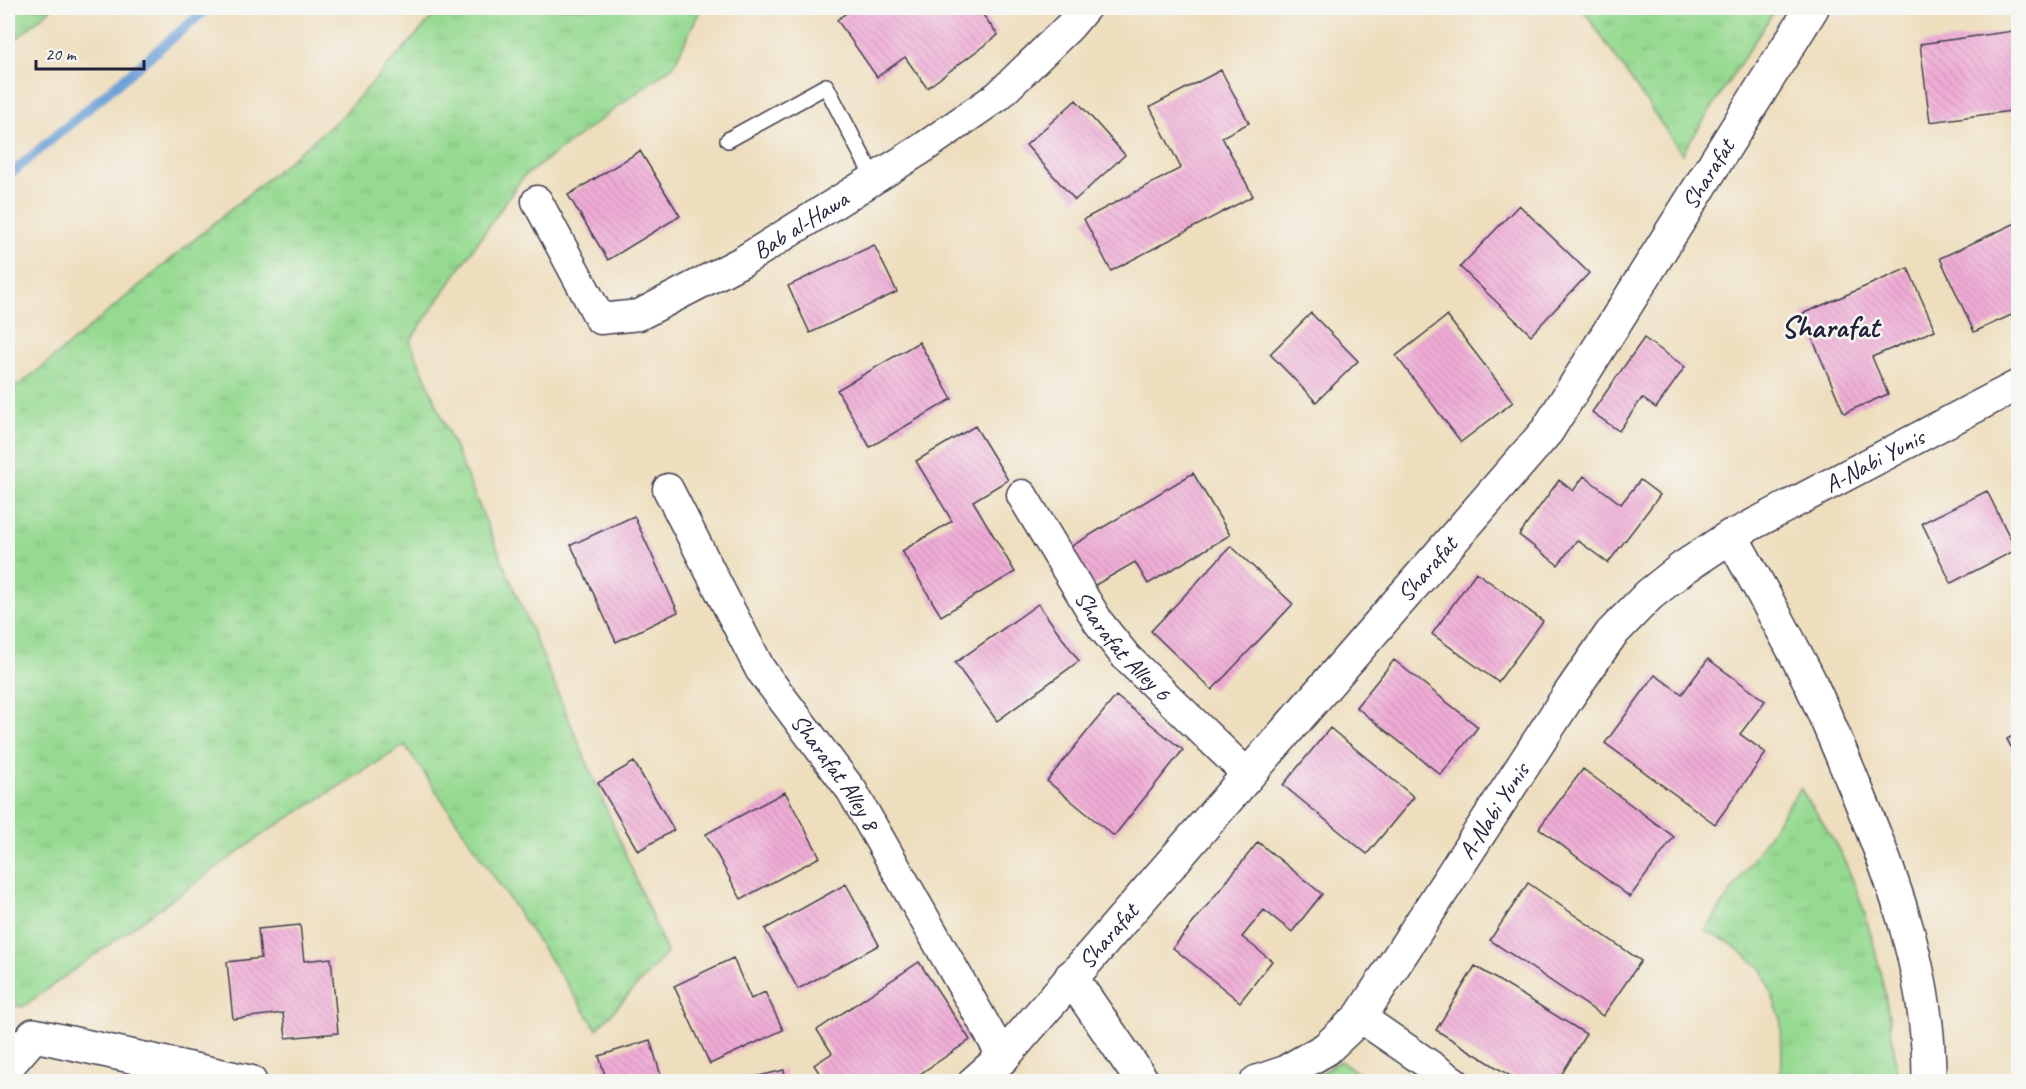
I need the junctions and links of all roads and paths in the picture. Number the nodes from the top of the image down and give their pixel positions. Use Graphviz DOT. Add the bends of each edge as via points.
graph roads {
  1 [pos="1085,8"];
  2 [pos="1812,8"];
  3 [pos="728,140"];
  4 [pos="874,179"];
  5 [pos="537,201"];
  6 [pos="2019,385"];
  7 [pos="668,489"];
  8 [pos="1022,495"];
  9 [pos="1731,536"];
  10 [pos="1248,775"];
  11 [pos="1071,977"];
  12 [pos="1360,1017"];
  13 [pos="21,1043"];
  14 [pos="1003,1057"];
  15 [pos="8,1065"];
  16 [pos="250,1082"];
  17 [pos="975,1082"];
  18 [pos="1143,1082"];
  19 [pos="1257,1082"];
  20 [pos="1454,1082"];
  21 [pos="1929,1082"];
  1 -- 4 [label="street, Bab al-Hawa" via="998,96"];
  2 -- 10 [label="street, Sharafat" via="1547,431"];
  3 -- 4 [label="lane" via="826,87"];
  4 -- 5 [label="street, Bab al-Hawa" via="743,261 639,315 600,320"];
  6 -- 9 [label="street, A-Nabi Yunis"];
  7 -- 14 [label="street, Sharafat Alley 8" via="760,669 852,791"];
  8 -- 10 [label="street, Sharafat Alley 6" via="1099,623 1127,658"];
  9 -- 12 [label="street, A-Nabi Yunis" via="1649,595 1611,634"];
  9 -- 21 [label="street" via="1809,681 1884,855 1918,972"];
  10 -- 11 [label="street, Sharafat"];
  11 -- 14 [label="street, Sharafat"];
  11 -- 18 [label="street"];
  12 -- 19 [label="street, A-Nabi Yunis" via="1326,1049 1284,1073"];
  12 -- 20 [label="street"];
  13 -- 15 [label="street"];
  13 -- 16 [label="street"];
  14 -- 17 [label="street, Sharafat"];
}
